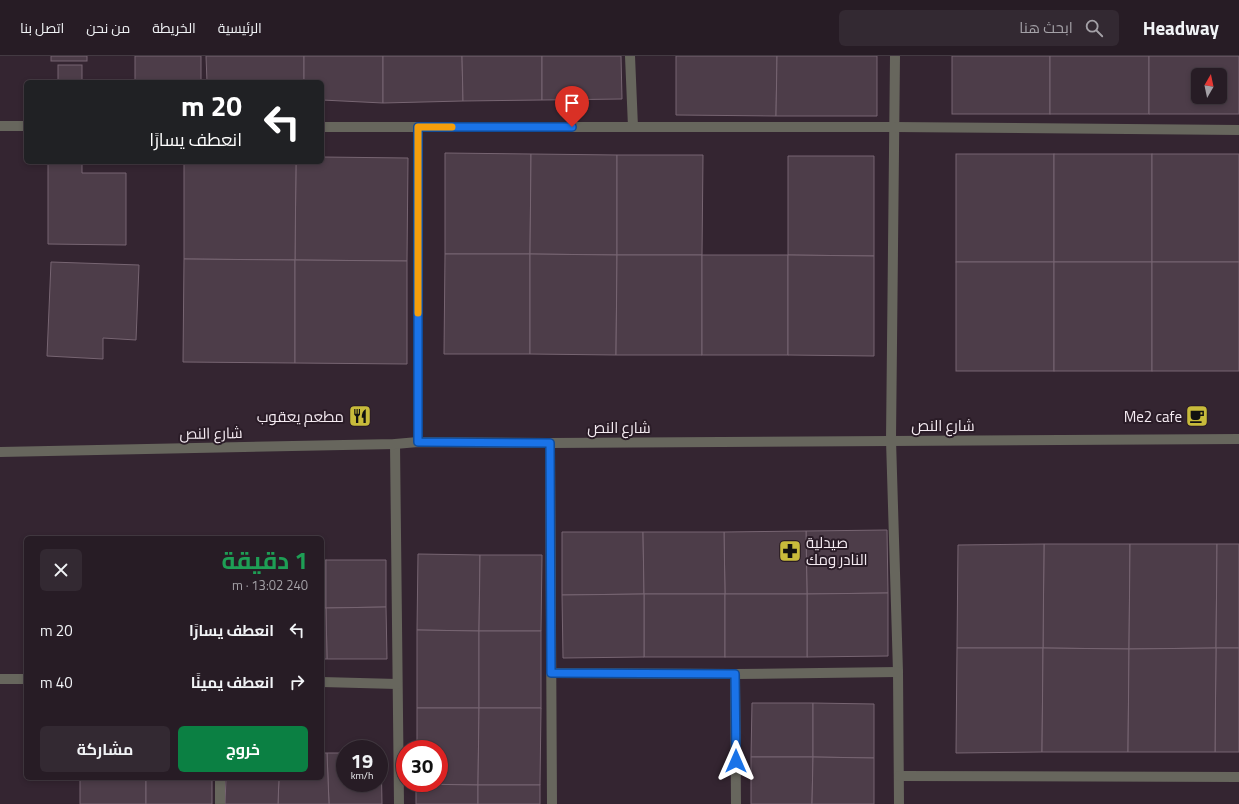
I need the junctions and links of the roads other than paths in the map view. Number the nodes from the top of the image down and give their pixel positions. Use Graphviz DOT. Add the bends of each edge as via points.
graph roads {
  1 [pos="630,56"];
  2 [pos="895,56"];
  3 [pos="0,126"];
  4 [pos="24,126"];
  5 [pos="324,127"];
  6 [pos="418,127"];
  7 [pos="633,127"];
  8 [pos="894,127"];
  9 [pos="1239,130"];
  10 [pos="1239,439"];
  11 [pos="891,440"];
  12 [pos="418,442"];
  13 [pos="550,443"];
  14 [pos="394,444"];
  15 [pos="0,452"];
  16 [pos="898,672"];
  17 [pos="551,673"];
  18 [pos="735,674"];
  19 [pos="0,679"];
  20 [pos="24,679"];
  21 [pos="324,682"];
  22 [pos="397,684"];
  23 [pos="899,776"];
  24 [pos="1239,777"];
  25 [pos="220,780"];
  26 [pos="220,804"];
  27 [pos="399,804"];
  28 [pos="552,804"];
  29 [pos="736,804"];
  30 [pos="899,804"];
  1 -- 7 [label="street"];
  2 -- 8 [label="street"];
  3 -- 4 [label="street"];
  5 -- 6 [label="street"];
  6 -- 7 [label="street"];
  6 -- 12 [label="street"];
  7 -- 8 [label="street"];
  8 -- 9 [label="street"];
  8 -- 11 [label="street"];
  10 -- 11 [label="street, شارع النص"];
  11 -- 13 [label="street, شارع النص"];
  11 -- 16 [label="street"];
  12 -- 13 [label="street, شارع النص"];
  12 -- 14 [label="street, شارع النص"];
  13 -- 17 [label="street"];
  14 -- 15 [label="street, شارع النص"];
  14 -- 22 [label="street"];
  16 -- 18 [label="street"];
  16 -- 23 [label="street"];
  17 -- 18 [label="street"];
  17 -- 28 [label="street"];
  18 -- 29 [label="street"];
  19 -- 20 [label="street"];
  21 -- 22 [label="street"];
  22 -- 27 [label="street"];
  23 -- 24 [label="street"];
  23 -- 30 [label="street"];
  25 -- 26 [label="street"];
}
